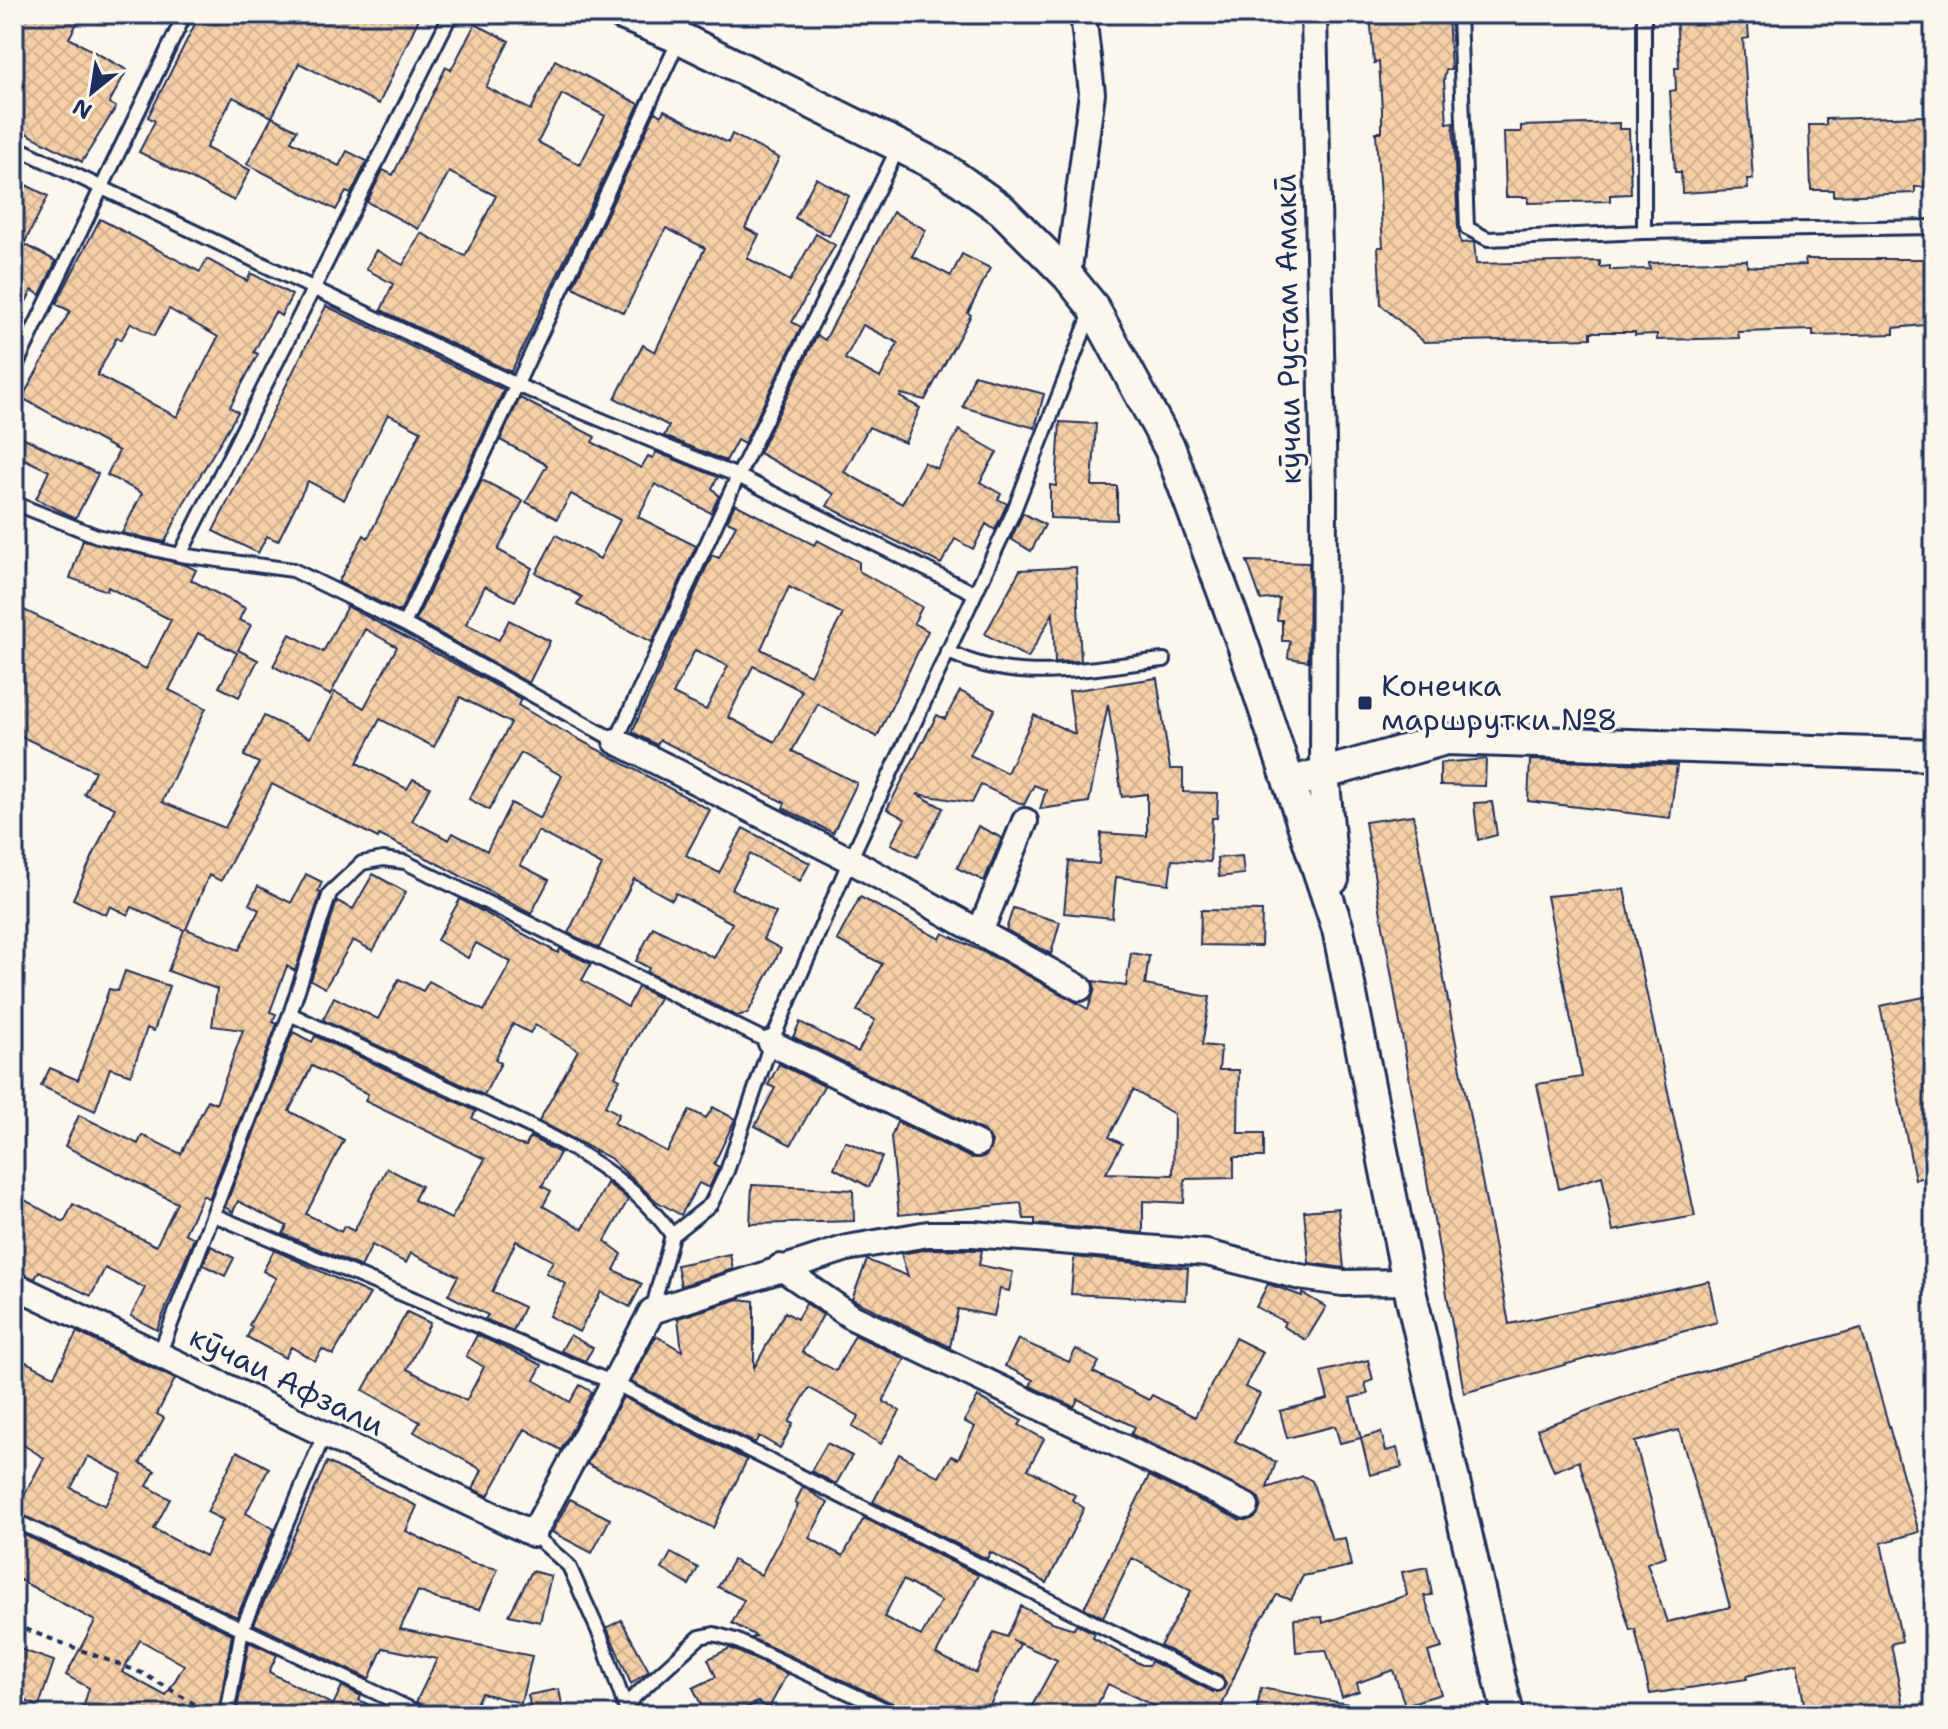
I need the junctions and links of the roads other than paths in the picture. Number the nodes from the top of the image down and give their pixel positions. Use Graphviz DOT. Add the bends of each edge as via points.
graph roads {
  1 [pos="185,14"];
  2 [pos="451,14"];
  3 [pos="622,14"];
  4 [pos="1083,14"];
  5 [pos="1314,14"];
  6 [pos="1459,14"];
  7 [pos="1644,14"];
  8 [pos="680,38"];
  9 [pos="14,146"];
  10 [pos="899,146"];
  11 [pos="103,190"];
  12 [pos="1934,227"];
  13 [pos="1644,232"];
  14 [pos="1068,276"];
  15 [pos="315,287"];
  16 [pos="1093,307"];
  17 [pos="14,370"];
  18 [pos="519,386"];
  19 [pos="738,476"];
  20 [pos="14,503"];
  21 [pos="180,555"];
  22 [pos="974,593"];
  23 [pos="404,624"];
  24 [pos="947,651"];
  25 [pos="1164,660"];
  26 [pos="616,741"];
  27 [pos="1926,754"];
  28 [pos="1323,773"];
  29 [pos="1289,783"];
  30 [pos="1025,821"];
  31 [pos="850,860"];
  32 [pos="1338,929"];
  33 [pos="980,932"];
  34 [pos="1080,988"];
  35 [pos="290,1014"];
  36 [pos="771,1043"];
  37 [pos="977,1144"];
  38 [pos="214,1215"];
  39 [pos="672,1235"];
  40 [pos="780,1267"];
  41 [pos="1408,1282"];
  42 [pos="14,1285"];
  43 [pos="652,1311"];
  44 [pos="159,1355"];
  45 [pos="616,1384"];
  46 [pos="324,1435"];
  47 [pos="1246,1506"];
  48 [pos="14,1520"];
  49 [pos="533,1534"];
  50 [pos="242,1629"];
  51 [pos="1217,1684"];
  52 [pos="626,1710"];
  53 [pos="227,1715"];
  54 [pos="423,1715"];
  55 [pos="897,1715"];
  56 [pos="1508,1715"];
  1 -- 11 [label="lane"];
  2 -- 15 [label="lane"];
  3 -- 8 [label="street"];
  4 -- 14 [label="street" via="1092,93"];
  5 -- 28 [label="street, кӯчаи Рустам Амакӣ" via="1324,491"];
  6 -- 13 [label="lane" via="1467,228 1488,239"];
  7 -- 13 [label="lane"];
  8 -- 10 [label="street"];
  8 -- 18 [label="lane"];
  9 -- 11 [label="lane"];
  10 -- 14 [label="street" via="946,170 1002,210"];
  10 -- 19 [label="lane"];
  11 -- 15 [label="lane"];
  11 -- 17 [label="lane"];
  12 -- 13 [label="lane"];
  14 -- 16 [label="street"];
  15 -- 18 [label="lane"];
  15 -- 21 [label="lane"];
  16 -- 22 [label="lane" via="1013,513"];
  16 -- 29 [label="street" via="1170,449"];
  18 -- 19 [label="lane"];
  18 -- 23 [label="lane"];
  19 -- 22 [label="lane"];
  19 -- 26 [label="lane"];
  20 -- 21 [label="lane" via="97,536"];
  21 -- 23 [label="lane" via="293,570"];
  22 -- 24 [label="lane"];
  23 -- 26 [label="lane"];
  24 -- 25 [label="lane" via="986,669 1023,674"];
  24 -- 31 [label="lane"];
  26 -- 31 [label="street"];
  27 -- 28 [label="street" via="1446,739"];
  28 -- 29 [label="street"];
  28 -- 32 [label="street"];
  29 -- 32 [label="street"];
  30 -- 33 [label="street"];
  31 -- 33 [label="street"];
  31 -- 36 [label="lane"];
  32 -- 41 [label="street"];
  33 -- 34 [label="street"];
  35 -- 36 [label="lane" via="330,893 362,863 383,859 405,862"];
  35 -- 38 [label="lane"];
  35 -- 39 [label="lane" via="542,1132 620,1180 654,1209"];
  36 -- 37 [label="street"];
  36 -- 39 [label="lane" via="711,1204"];
  38 -- 44 [label="lane"];
  38 -- 45 [label="lane"];
  39 -- 43 [label="lane"];
  40 -- 41 [label="street" via="928,1234 973,1234 1207,1253 1343,1283"];
  40 -- 43 [label="street"];
  40 -- 47 [label="street" via="852,1317"];
  41 -- 56 [label="street"];
  42 -- 44 [label="street, кӯчаи Афзали"];
  43 -- 45 [label="street"];
  44 -- 46 [label="street, кӯчаи Афзали"];
  45 -- 49 [label="street"];
  45 -- 51 [label="lane"];
  46 -- 49 [label="street, кӯчаи Афзали"];
  46 -- 50 [label="lane"];
  48 -- 50 [label="lane"];
  49 -- 52 [label="lane" via="569,1566"];
  50 -- 53 [label="lane"];
  50 -- 54 [label="lane"];
  52 -- 55 [label="lane" via="700,1637 714,1634"];
}
